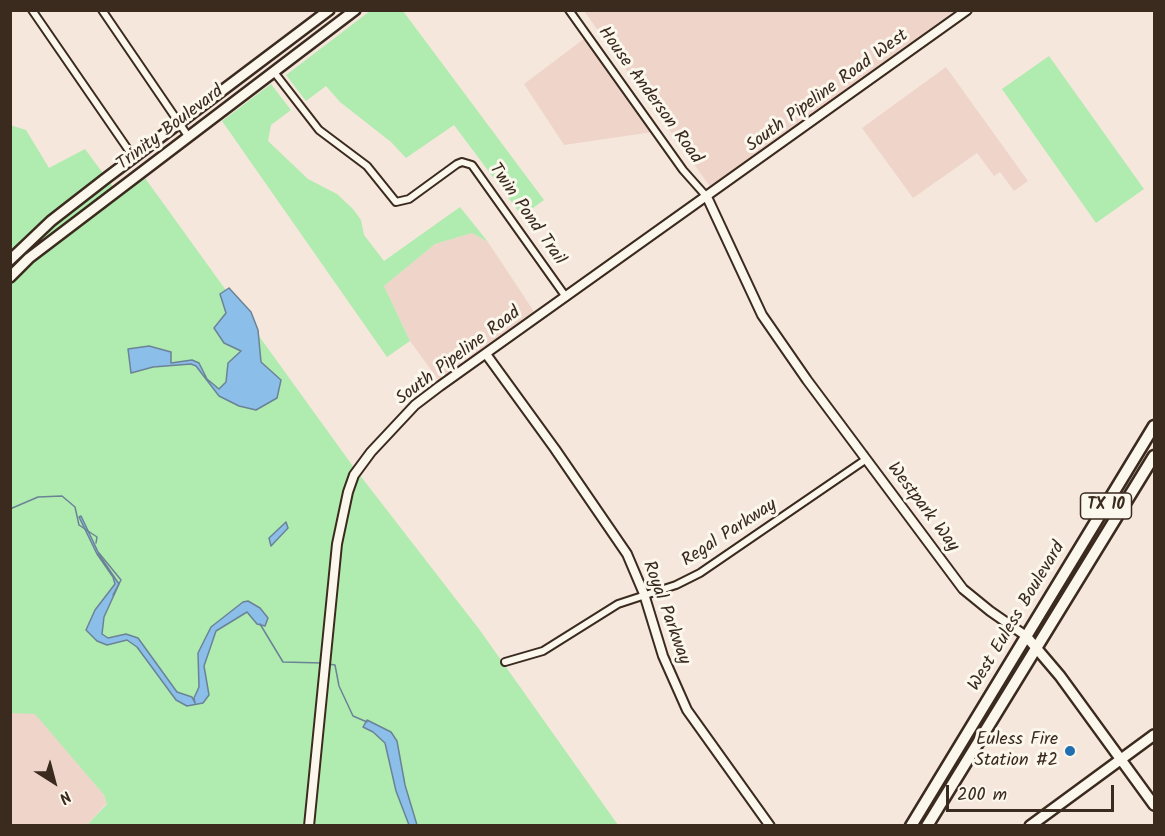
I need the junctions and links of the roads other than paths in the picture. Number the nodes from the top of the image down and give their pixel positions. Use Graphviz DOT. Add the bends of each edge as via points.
graph roads {
  1 [pos="32,10"];
  2 [pos="102,10"];
  3 [pos="329,10"];
  4 [pos="355,10"];
  5 [pos="568,10"];
  6 [pos="967,10"];
  7 [pos="274,72"];
  8 [pos="180,124"];
  9 [pos="188,136"];
  10 [pos="134,158"];
  11 [pos="707,197"];
  12 [pos="10,260"];
  13 [pos="10,277"];
  14 [pos="566,297"];
  15 [pos="486,354"];
  16 [pos="1155,426"];
  17 [pos="1151,438"];
  18 [pos="1155,456"];
  19 [pos="865,460"];
  20 [pos="644,594"];
  21 [pos="1026,636"];
  22 [pos="1037,648"];
  23 [pos="505,662"];
  24 [pos="1155,735"];
  25 [pos="1121,759"];
  26 [pos="935,786"];
  27 [pos="945,797"];
  28 [pos="1155,806"];
  29 [pos="309,825"];
  30 [pos="770,825"];
  31 [pos="911,825"];
  32 [pos="927,825"];
  33 [pos="1030,825"];
  1 -- 10 [label="street"];
  2 -- 8 [label="street"];
  3 -- 8 [label="main road, Trinity Boulevard"];
  4 -- 7 [label="main road, Trinity Boulevard"];
  5 -- 11 [label="street, House Anderson Road" via="683,170"];
  6 -- 11 [label="street, South Pipeline Road West"];
  7 -- 9 [label="main road, Trinity Boulevard"];
  7 -- 14 [label="street, Twin Pond Trail" via="319,130 367,166 396,202 409,199 457,164 472,165"];
  8 -- 9 [label="street"];
  8 -- 10 [label="main road, Trinity Boulevard"];
  9 -- 13 [label="main road, Trinity Boulevard" via="29,258"];
  10 -- 12 [label="main road, Trinity Boulevard" via="51,221"];
  11 -- 14 [label="street, South Pipeline Road"];
  11 -- 19 [label="street, Westpark Way" via="762,315"];
  14 -- 15 [label="street, South Pipeline Road"];
  15 -- 20 [label="street, Royal Parkway" via="609,526 627,554"];
  15 -- 29 [label="street, South Pipeline Road" via="415,405 359,467 348,492 329,611"];
  16 -- 17 [label="main road, West Euless Boulevard / TX 10"];
  17 -- 21 [label="main road, West Euless Boulevard / TX 10"];
  18 -- 22 [label="main road, West Euless Boulevard / TX 10"];
  19 -- 20 [label="street, Regal Parkway" via="700,573"];
  19 -- 21 [label="street, Westpark Way" via="963,589"];
  20 -- 23 [label="street, Regal Parkway" via="618,604 543,651"];
  20 -- 30 [label="street, Royal Parkway" via="663,656 687,710"];
  21 -- 22 [label="main road, Westpark Way"];
  21 -- 26 [label="main road, West Euless Boulevard / TX 10"];
  22 -- 25 [label="main road, Westpark Way"];
  22 -- 27 [label="main road, West Euless Boulevard / TX 10"];
  24 -- 25 [label="main road"];
  25 -- 28 [label="main road, Westpark Way"];
  25 -- 33 [label="main road"];
  26 -- 27 [label="main road"];
  26 -- 31 [label="main road, West Euless Boulevard / TX 10"];
  27 -- 32 [label="main road, West Euless Boulevard / TX 10"];
}
